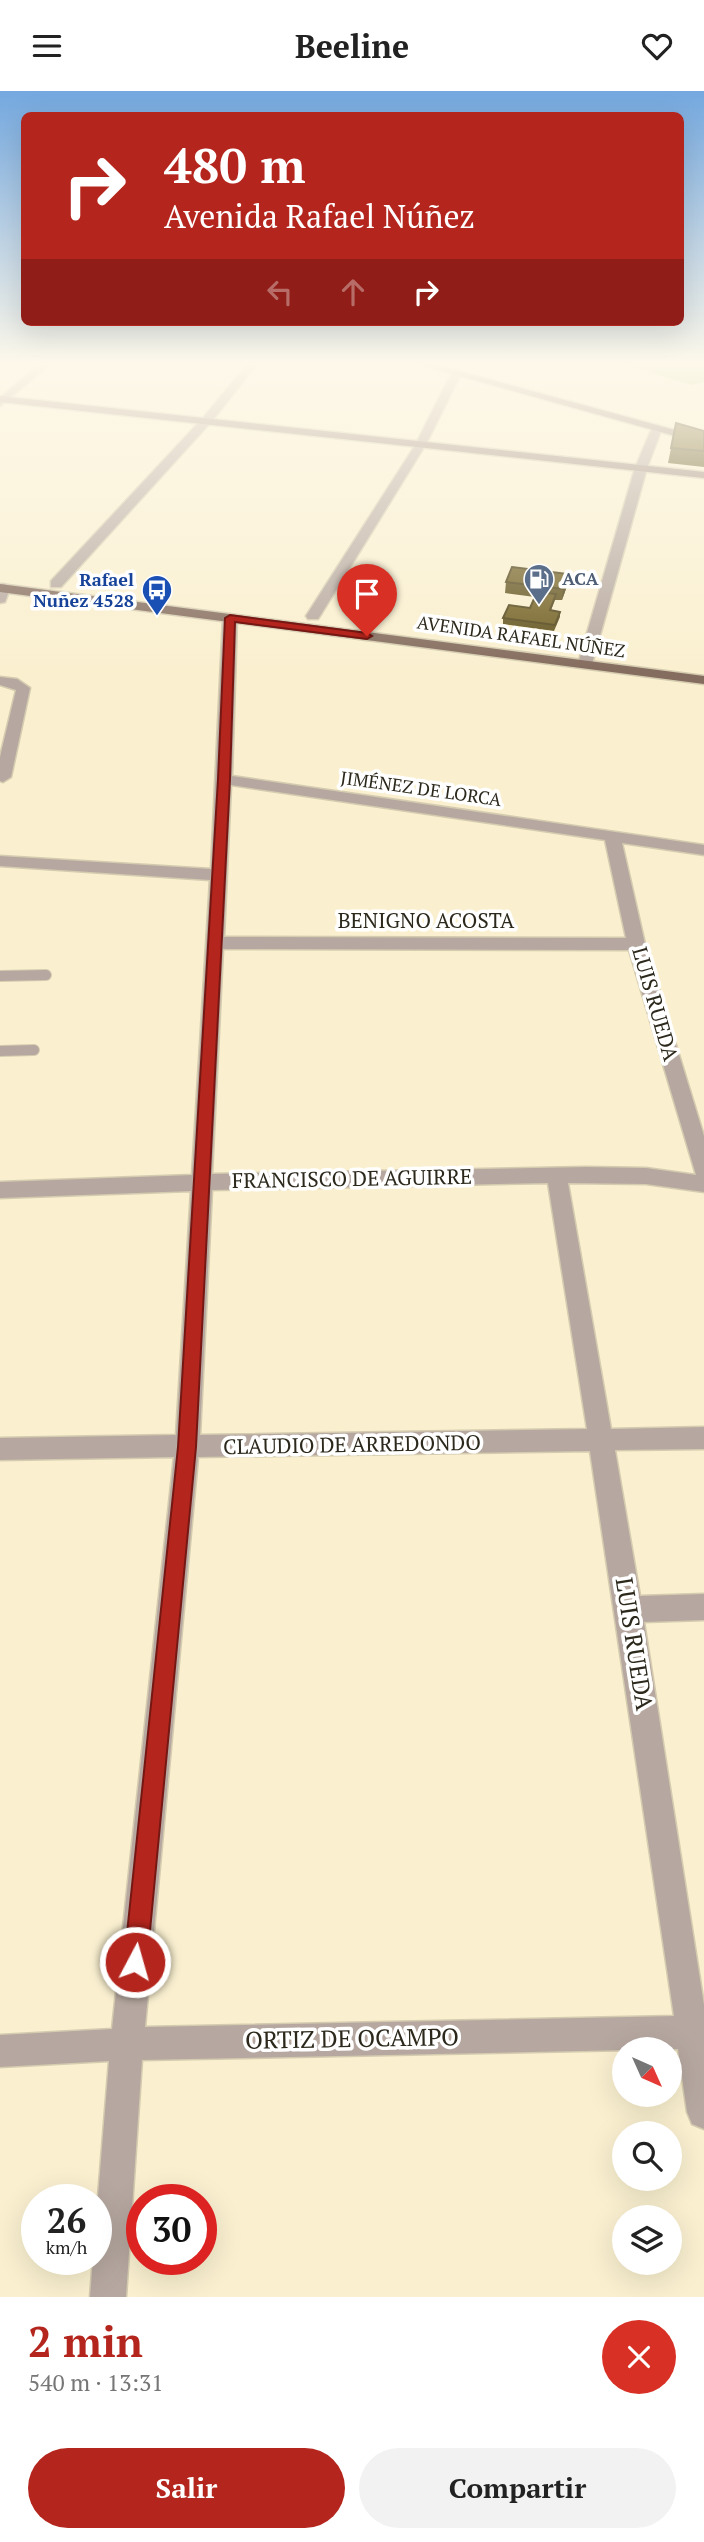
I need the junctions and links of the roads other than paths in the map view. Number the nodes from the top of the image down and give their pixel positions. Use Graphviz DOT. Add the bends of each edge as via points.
graph roads {
  1 [pos="165,465"];
  2 [pos="408,465"];
  3 [pos="613,465"];
  4 [pos="642,465"];
  5 [pos="641,468"];
  6 [pos="704,475"];
  7 [pos="56,583"];
  8 [pos="1,588"];
  9 [pos="313,616"];
  10 [pos="230,618"];
  11 [pos="586,657"];
  12 [pos="704,666"];
  13 [pos="704,680"];
  14 [pos="0,681"];
  15 [pos="3,777"];
  16 [pos="224,779"];
  17 [pos="612,836"];
  18 [pos="704,850"];
  19 [pos="0,861"];
  20 [pos="218,875"];
  21 [pos="215,943"];
  22 [pos="636,944"];
  23 [pos="46,975"];
  24 [pos="0,976"];
  25 [pos="34,1050"];
  26 [pos="0,1051"];
  27 [pos="704,1170"];
  28 [pos="557,1177"];
  29 [pos="201,1181"];
  30 [pos="704,1184"];
  31 [pos="0,1190"];
  32 [pos="704,1438"];
  33 [pos="600,1441"];
  34 [pos="187,1447"];
  35 [pos="0,1449"];
  36 [pos="704,1607"];
  37 [pos="629,1609"];
  38 [pos="698,2032"];
  39 [pos="127,2044"];
  40 [pos="0,2051"];
  41 [pos="704,2112"];
  42 [pos="108,2297"];
  1 -- 7 [label="street"];
  2 -- 9 [label="street"];
  3 -- 5 [label="main road"];
  4 -- 5 [label="street"];
  5 -- 6 [label="main road"];
  5 -- 11 [label="street"];
  7 -- 8 [label="main road, AVENIDA RAFAEL NÚÑEZ"];
  7 -- 9 [label="main road, AVENIDA RAFAEL NÚÑEZ"];
  8 -- 10 [label="main road, AVENIDA RAFAEL NÚÑEZ"];
  9 -- 11 [label="main road, AVENIDA RAFAEL NÚÑEZ"];
  10 -- 11 [label="main road, AVENIDA RAFAEL NÚÑEZ"];
  10 -- 16 [label="street"];
  11 -- 12 [label="main road, AVENIDA RAFAEL NÚÑEZ"];
  11 -- 13 [label="main road, AVENIDA RAFAEL NÚÑEZ"];
  14 -- 15 [label="street" via="23,688"];
  16 -- 17 [label="street, JIMÉNEZ DE LORCA"];
  16 -- 20 [label="street"];
  17 -- 18 [label="street, JIMÉNEZ DE LORCA"];
  17 -- 22 [label="street, LUIS RUEDA"];
  19 -- 20 [label="street"];
  20 -- 21 [label="street"];
  21 -- 22 [label="street, BENIGNO ACOSTA"];
  21 -- 29 [label="street"];
  22 -- 27 [label="street, LUIS RUEDA"];
  23 -- 24 [label="lane"];
  25 -- 26 [label="lane"];
  28 -- 29 [label="street, FRANCISCO DE AGUIRRE"];
  28 -- 30 [label="street, FRANCISCO DE AGUIRRE" via="667,1176"];
  28 -- 33 [label="street, LUIS RUEDA"];
  29 -- 31 [label="street, FRANCISCO DE AGUIRRE"];
  29 -- 34 [label="street"];
  32 -- 33 [label="street, CLAUDIO DE ARREDONDO"];
  33 -- 34 [label="street, CLAUDIO DE ARREDONDO"];
  33 -- 37 [label="street, LUIS RUEDA"];
  34 -- 35 [label="street, CLAUDIO DE ARREDONDO"];
  34 -- 39 [label="street"];
  36 -- 37 [label="street"];
  37 -- 38 [label="street, LUIS RUEDA"];
  38 -- 39 [label="street, ORTIZ DE OCAMPO"];
  38 -- 41 [label="street, LUIS RUEDA"];
  39 -- 40 [label="street, ORTIZ DE OCAMPO"];
  39 -- 42 [label="street"];
}
